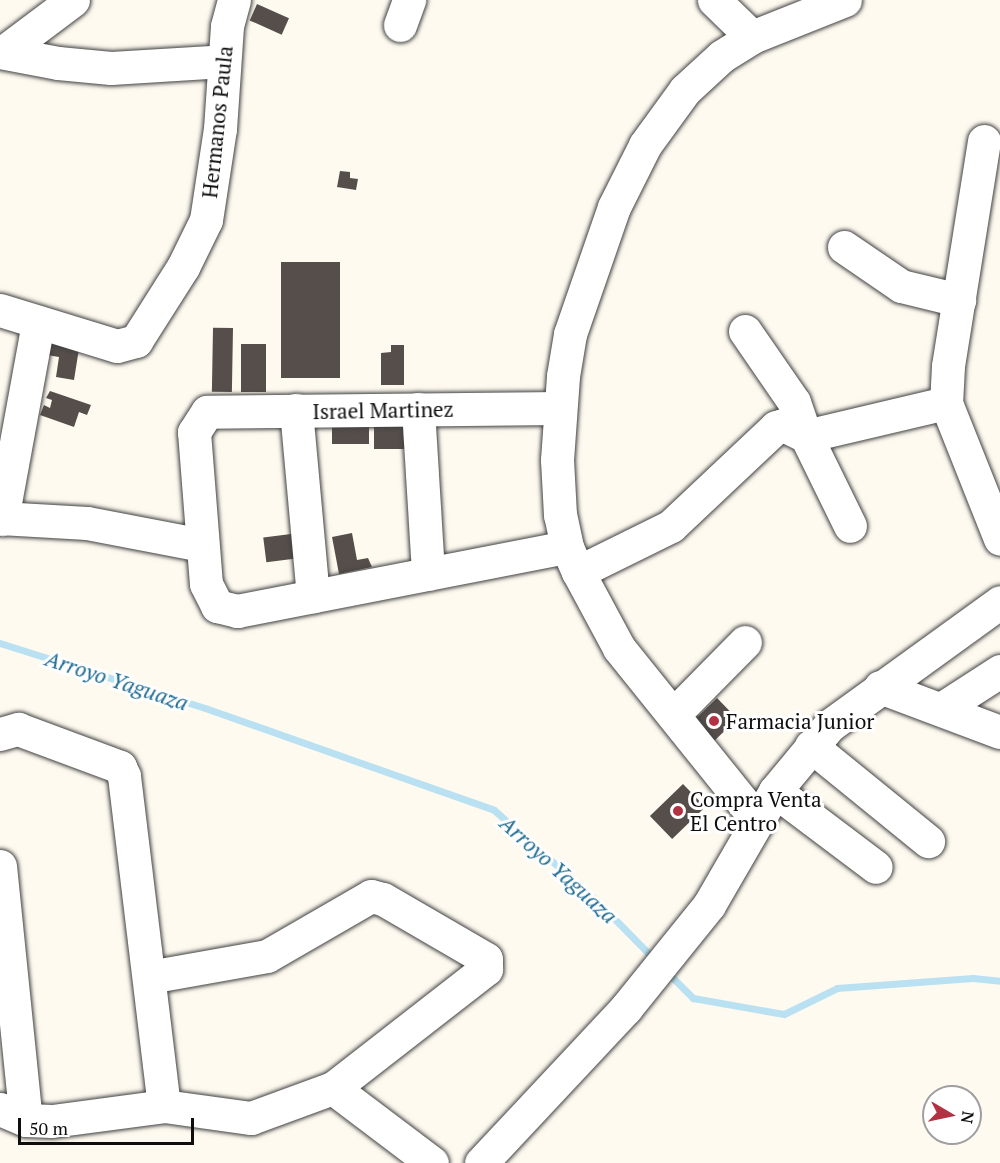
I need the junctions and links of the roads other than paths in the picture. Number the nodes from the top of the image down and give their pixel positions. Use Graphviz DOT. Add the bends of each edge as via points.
graph roads {
  1 [pos="73,0"];
  2 [pos="234,0"];
  3 [pos="714,0"];
  4 [pos="845,0"];
  5 [pos="752,37"];
  6 [pos="2,52"];
  7 [pos="224,61"];
  8 [pos="984,141"];
  9 [pos="844,247"];
  10 [pos="959,300"];
  11 [pos="0,310"];
  12 [pos="38,322"];
  13 [pos="745,331"];
  14 [pos="946,403"];
  15 [pos="560,408"];
  16 [pos="418,409"];
  17 [pos="296,411"];
  18 [pos="806,436"];
  19 [pos="1,519"];
  20 [pos="850,526"];
  21 [pos="1000,538"];
  22 [pos="202,545"];
  23 [pos="573,560"];
  24 [pos="428,574"];
  25 [pos="313,596"];
  26 [pos="1000,602"];
  27 [pos="745,642"];
  28 [pos="1000,671"];
  29 [pos="880,687"];
  30 [pos="941,709"];
  31 [pos="674,714"];
  32 [pos="1000,732"];
  33 [pos="0,734"];
  34 [pos="811,746"];
  35 [pos="775,790"];
  36 [pos="758,821"];
  37 [pos="928,841"];
  38 [pos="0,866"];
  39 [pos="876,867"];
  40 [pos="149,977"];
  41 [pos="333,1088"];
  42 [pos="164,1106"];
  43 [pos="13,1114"];
  44 [pos="432,1163"];
  45 [pos="481,1163"];
  1 -- 6 [label="street"];
  2 -- 7 [label="street, Hermanos Paula"];
  3 -- 5 [label="street"];
  4 -- 5 [label="street"];
  5 -- 15 [label="street" via="722,56 685,90 645,145 614,207 570,334"];
  6 -- 7 [label="street" via="111,68"];
  7 -- 12 [label="street, Hermanos Paula" via="220,129 206,220 183,267 141,333 135,341 117,346"];
  8 -- 10 [label="street"];
  9 -- 10 [label="street" via="901,286"];
  10 -- 14 [label="street"];
  11 -- 12 [label="street, Hermanos Paula"];
  12 -- 19 [label="street"];
  13 -- 18 [label="street" via="794,402"];
  14 -- 18 [label="street"];
  14 -- 21 [label="street"];
  15 -- 16 [label="street, Israel Martinez"];
  15 -- 23 [label="street" via="560,515"];
  16 -- 17 [label="street, Israel Martinez"];
  16 -- 24 [label="street"];
  17 -- 22 [label="street, Israel Martinez" via="207,412 194,432"];
  17 -- 25 [label="street"];
  18 -- 20 [label="street"];
  18 -- 23 [label="street" via="783,425 776,427 671,526"];
  19 -- 22 [label="street" via="87,524"];
  22 -- 25 [label="street" via="206,584 217,606 237,611"];
  23 -- 24 [label="street"];
  23 -- 31 [label="street" via="619,648"];
  24 -- 25 [label="street"];
  26 -- 29 [label="street"];
  27 -- 31 [label="street"];
  28 -- 30 [label="street"];
  29 -- 30 [label="street"];
  29 -- 34 [label="street" via="829,726"];
  30 -- 32 [label="street"];
  31 -- 36 [label="street"];
  33 -- 40 [label="street" via="18,729 120,767"];
  34 -- 35 [label="street"];
  34 -- 37 [label="street"];
  35 -- 36 [label="street"];
  35 -- 39 [label="street"];
  36 -- 45 [label="street" via="709,905 626,1008"];
  38 -- 43 [label="street"];
  40 -- 41 [label="street" via="267,956 371,896 383,899 486,959 486,969"];
  40 -- 42 [label="street"];
  41 -- 42 [label="street" via="251,1118"];
  41 -- 44 [label="street"];
  42 -- 43 [label="street" via="51,1121"];
}
